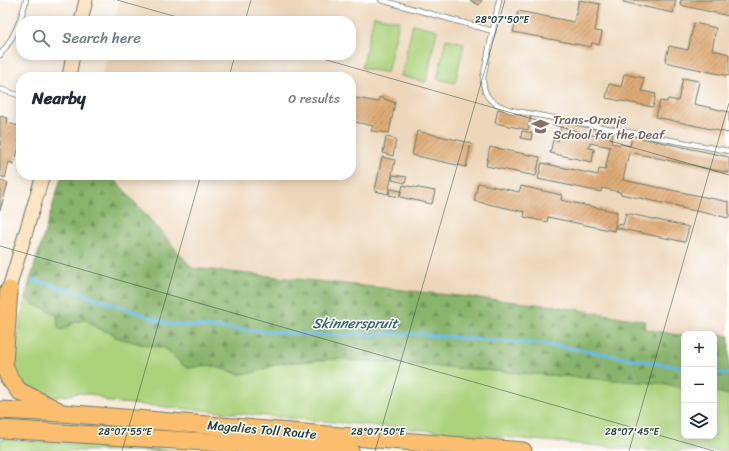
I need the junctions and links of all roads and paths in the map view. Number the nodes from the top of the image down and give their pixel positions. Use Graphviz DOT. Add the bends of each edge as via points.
graph roads {
  1 [pos="26,0"];
  2 [pos="86,0"];
  3 [pos="381,0"];
  4 [pos="499,0"];
  5 [pos="22,16"];
  6 [pos="82,16"];
  7 [pos="493,30"];
  8 [pos="16,31"];
  9 [pos="0,54"];
  10 [pos="72,60"];
  11 [pos="69,72"];
  12 [pos="0,89"];
  13 [pos="16,94"];
  14 [pos="729,151"];
  15 [pos="42,180"];
  16 [pos="9,290"];
  17 [pos="0,318"];
  18 [pos="0,410"];
  19 [pos="62,413"];
  20 [pos="0,429"];
  21 [pos="350,451"];
  22 [pos="523,451"];
  1 -- 5 [label="lane"];
  2 -- 6 [label="main road"];
  3 -- 7 [label="lane"];
  4 -- 7 [label="lane"];
  7 -- 14 [label="lane" via="483,88 488,99 498,105 511,110"];
  8 -- 9 [label="lane"];
  10 -- 11 [label="main road"];
  12 -- 13 [label="lane"];
  15 -- 16 [label="main road"];
  16 -- 17 [label="main road"];
  16 -- 19 [label="highway" via="4,364 9,378 19,391"];
  18 -- 19 [label="highway, Magalies Toll Route"];
  19 -- 22 [label="highway, Magalies Toll Route"];
  20 -- 21 [label="highway, Magalies Toll Route"];
}
